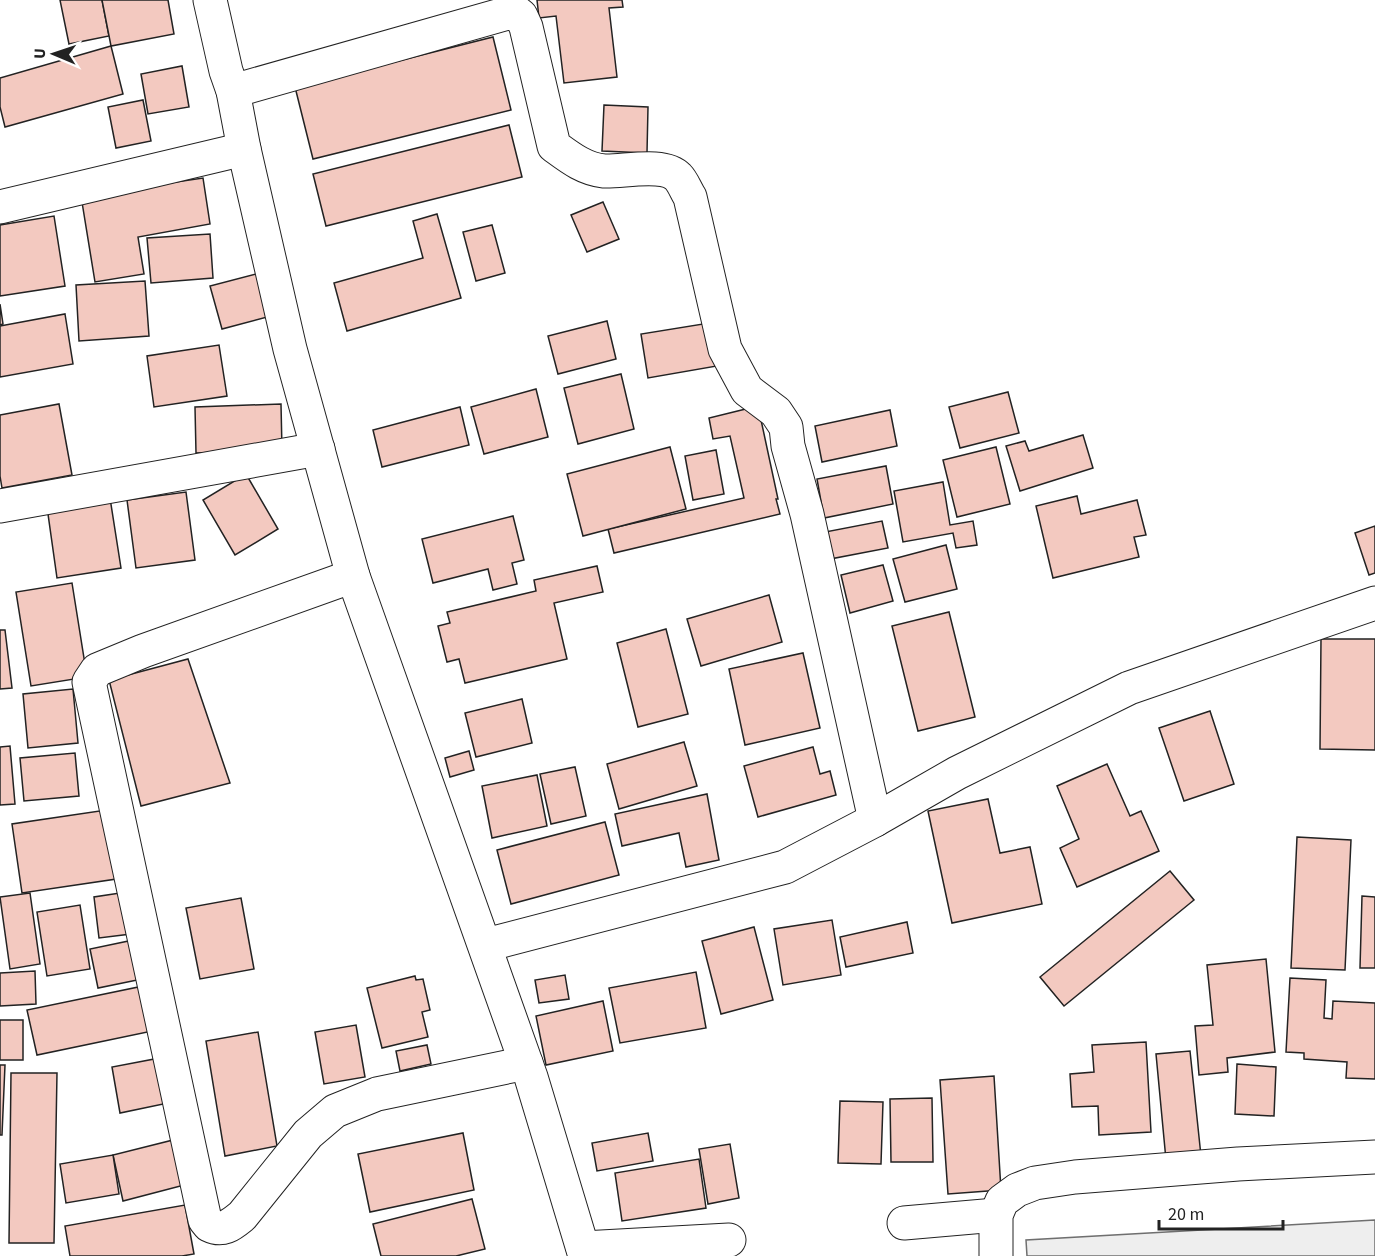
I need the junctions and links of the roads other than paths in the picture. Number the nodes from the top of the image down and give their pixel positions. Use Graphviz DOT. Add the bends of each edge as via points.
graph roads {
  1 [pos="210,0"];
  2 [pos="233,91"];
  3 [pos="244,149"];
  4 [pos="0,207"];
  5 [pos="318,449"];
  6 [pos="0,506"];
  7 [pos="353,576"];
  8 [pos="1375,603"];
  9 [pos="875,820"];
  10 [pos="486,945"];
  11 [pos="528,1070"];
  12 [pos="1375,1157"];
  13 [pos="996,1215"];
  14 [pos="904,1223"];
  15 [pos="729,1240"];
  16 [pos="584,1252"];
  17 [pos="996,1256"];
  1 -- 2 [label="main road"];
  2 -- 3 [label="main road"];
  2 -- 9 [label="main road" via="515,10 526,27 554,146 579,164 603,171 658,169 673,172 679,178 690,197 725,350 747,390 776,412 786,427"];
  3 -- 4 [label="main road"];
  3 -- 5 [label="main road" via="290,349"];
  5 -- 6 [label="main road"];
  5 -- 7 [label="main road"];
  7 -- 10 [label="main road"];
  7 -- 11 [label="main road" via="143,651 97,670 89,682 206,1220 209,1225 223,1229 242,1216 308,1134 335,1111 377,1094"];
  8 -- 9 [label="main road" via="1129,688 957,773"];
  9 -- 10 [label="main road" via="785,867"];
  10 -- 11 [label="main road"];
  11 -- 16 [label="main road"];
  12 -- 13 [label="main road" via="1238,1164 1035,1183 1002,1201"];
  13 -- 14 [label="main road"];
  13 -- 17 [label="main road"];
  15 -- 16 [label="main road"];
}
